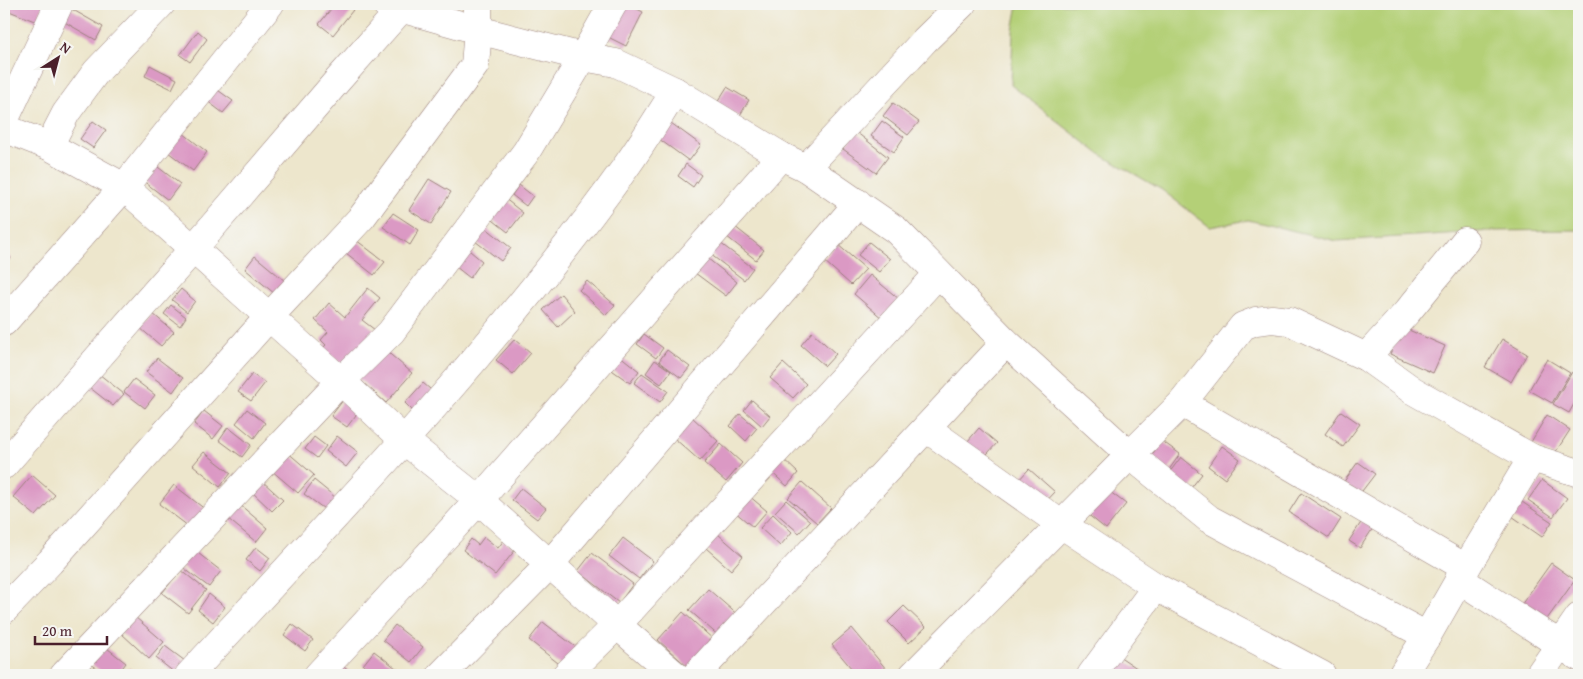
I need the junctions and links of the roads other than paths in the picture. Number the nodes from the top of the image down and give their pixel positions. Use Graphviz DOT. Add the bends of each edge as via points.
graph roads {
  1 [pos="58,4"];
  2 [pos="161,4"];
  3 [pos="270,4"];
  4 [pos="613,4"];
  5 [pos="962,4"];
  6 [pos="394,6"];
  7 [pos="478,17"];
  8 [pos="583,57"];
  9 [pos="675,91"];
  10 [pos="4,121"];
  11 [pos="4,128"];
  12 [pos="49,146"];
  13 [pos="781,156"];
  14 [pos="806,168"];
  15 [pos="124,187"];
  16 [pos="858,203"];
  17 [pos="1465,241"];
  18 [pos="194,248"];
  19 [pos="938,274"];
  20 [pos="268,316"];
  21 [pos="4,322"];
  22 [pos="1006,342"];
  23 [pos="1366,357"];
  24 [pos="341,381"];
  25 [pos="1182,403"];
  26 [pos="926,428"];
  27 [pos="405,441"];
  28 [pos="1130,455"];
  29 [pos="1532,458"];
  30 [pos="4,466"];
  31 [pos="1579,473"];
  32 [pos="479,500"];
  33 [pos="1061,524"];
  34 [pos="550,564"];
  35 [pos="1462,573"];
  36 [pos="1156,587"];
  37 [pos="4,610"];
  38 [pos="1579,617"];
  39 [pos="617,625"];
  40 [pos="1427,636"];
  41 [pos="1569,651"];
  42 [pos="926,672"];
  43 [pos="64,675"];
  44 [pos="189,675"];
  45 [pos="318,675"];
  46 [pos="441,675"];
  47 [pos="566,675"];
  48 [pos="675,675"];
  49 [pos="696,675"];
  50 [pos="1091,675"];
  51 [pos="1322,675"];
  52 [pos="1402,675"];
  53 [pos="1539,675"];
  1 -- 10 [label="street"];
  2 -- 12 [label="street" via="96,72 66,113"];
  3 -- 15 [label="street"];
  4 -- 8 [label="street"];
  5 -- 14 [label="street"];
  6 -- 7 [label="street"];
  6 -- 18 [label="street" via="338,80"];
  7 -- 8 [label="street"];
  7 -- 20 [label="street" via="475,65 362,217"];
  8 -- 9 [label="street" via="616,63"];
  8 -- 24 [label="street" via="526,152 424,290 391,332"];
  9 -- 13 [label="street"];
  9 -- 27 [label="street" via="626,167 532,292"];
  11 -- 12 [label="street"];
  12 -- 15 [label="street"];
  13 -- 14 [label="street"];
  13 -- 32 [label="street"];
  14 -- 16 [label="street"];
  15 -- 18 [label="street"];
  15 -- 21 [label="street"];
  16 -- 19 [label="street" via="896,230"];
  16 -- 34 [label="street"];
  17 -- 23 [label="street"];
  18 -- 20 [label="street"];
  18 -- 30 [label="street"];
  19 -- 22 [label="street"];
  19 -- 39 [label="street"];
  20 -- 24 [label="street"];
  20 -- 37 [label="street"];
  22 -- 26 [label="street"];
  22 -- 28 [label="street"];
  23 -- 25 [label="street" via="1289,320 1256,321 1242,326"];
  23 -- 29 [label="street" via="1412,390"];
  24 -- 27 [label="street"];
  24 -- 43 [label="street"];
  25 -- 28 [label="street"];
  25 -- 35 [label="street"];
  26 -- 33 [label="street"];
  26 -- 49 [label="street"];
  27 -- 32 [label="street"];
  27 -- 44 [label="street"];
  28 -- 33 [label="street"];
  28 -- 40 [label="street" via="1209,519"];
  29 -- 31 [label="street"];
  29 -- 35 [label="street"];
  32 -- 34 [label="street"];
  32 -- 45 [label="street"];
  33 -- 36 [label="street"];
  33 -- 42 [label="street"];
  34 -- 39 [label="street"];
  34 -- 46 [label="street"];
  35 -- 40 [label="street"];
  35 -- 41 [label="street"];
  36 -- 50 [label="street"];
  36 -- 51 [label="street"];
  38 -- 41 [label="street"];
  39 -- 47 [label="street"];
  39 -- 48 [label="street"];
  40 -- 52 [label="street"];
  41 -- 53 [label="street"];
}
